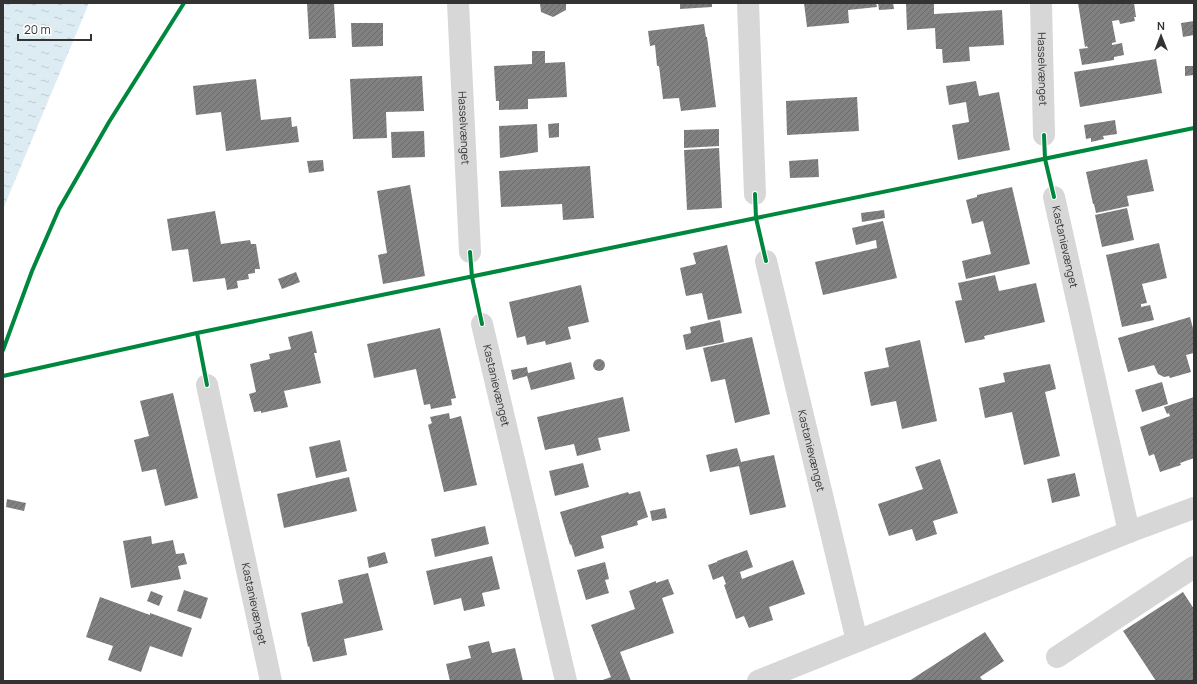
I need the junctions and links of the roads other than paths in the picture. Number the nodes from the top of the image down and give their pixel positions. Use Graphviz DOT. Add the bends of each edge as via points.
graph roads {
  1 [pos="458,3"];
  2 [pos="748,3"];
  3 [pos="1041,3"];
  4 [pos="1044,135"];
  5 [pos="755,194"];
  6 [pos="1054,197"];
  7 [pos="470,252"];
  8 [pos="766,261"];
  9 [pos="482,324"];
  10 [pos="207,385"];
  11 [pos="1194,508"];
  12 [pos="1129,532"];
  13 [pos="1194,567"];
  14 [pos="857,641"];
  15 [pos="1057,657"];
  16 [pos="765,680"];
  17 [pos="271,681"];
  18 [pos="566,681"];
  1 -- 7 [label="street, Hasselvænget"];
  2 -- 5 [label="street"];
  3 -- 4 [label="street, Hasselvænget"];
  6 -- 12 [label="street, Kastanievænget"];
  8 -- 14 [label="street, Kastanievænget"];
  9 -- 18 [label="street, Kastanievænget"];
  10 -- 17 [label="street, Kastanievænget"];
  11 -- 12 [label="street"];
  12 -- 14 [label="street"];
  13 -- 15 [label="street"];
  14 -- 16 [label="street"];
}
